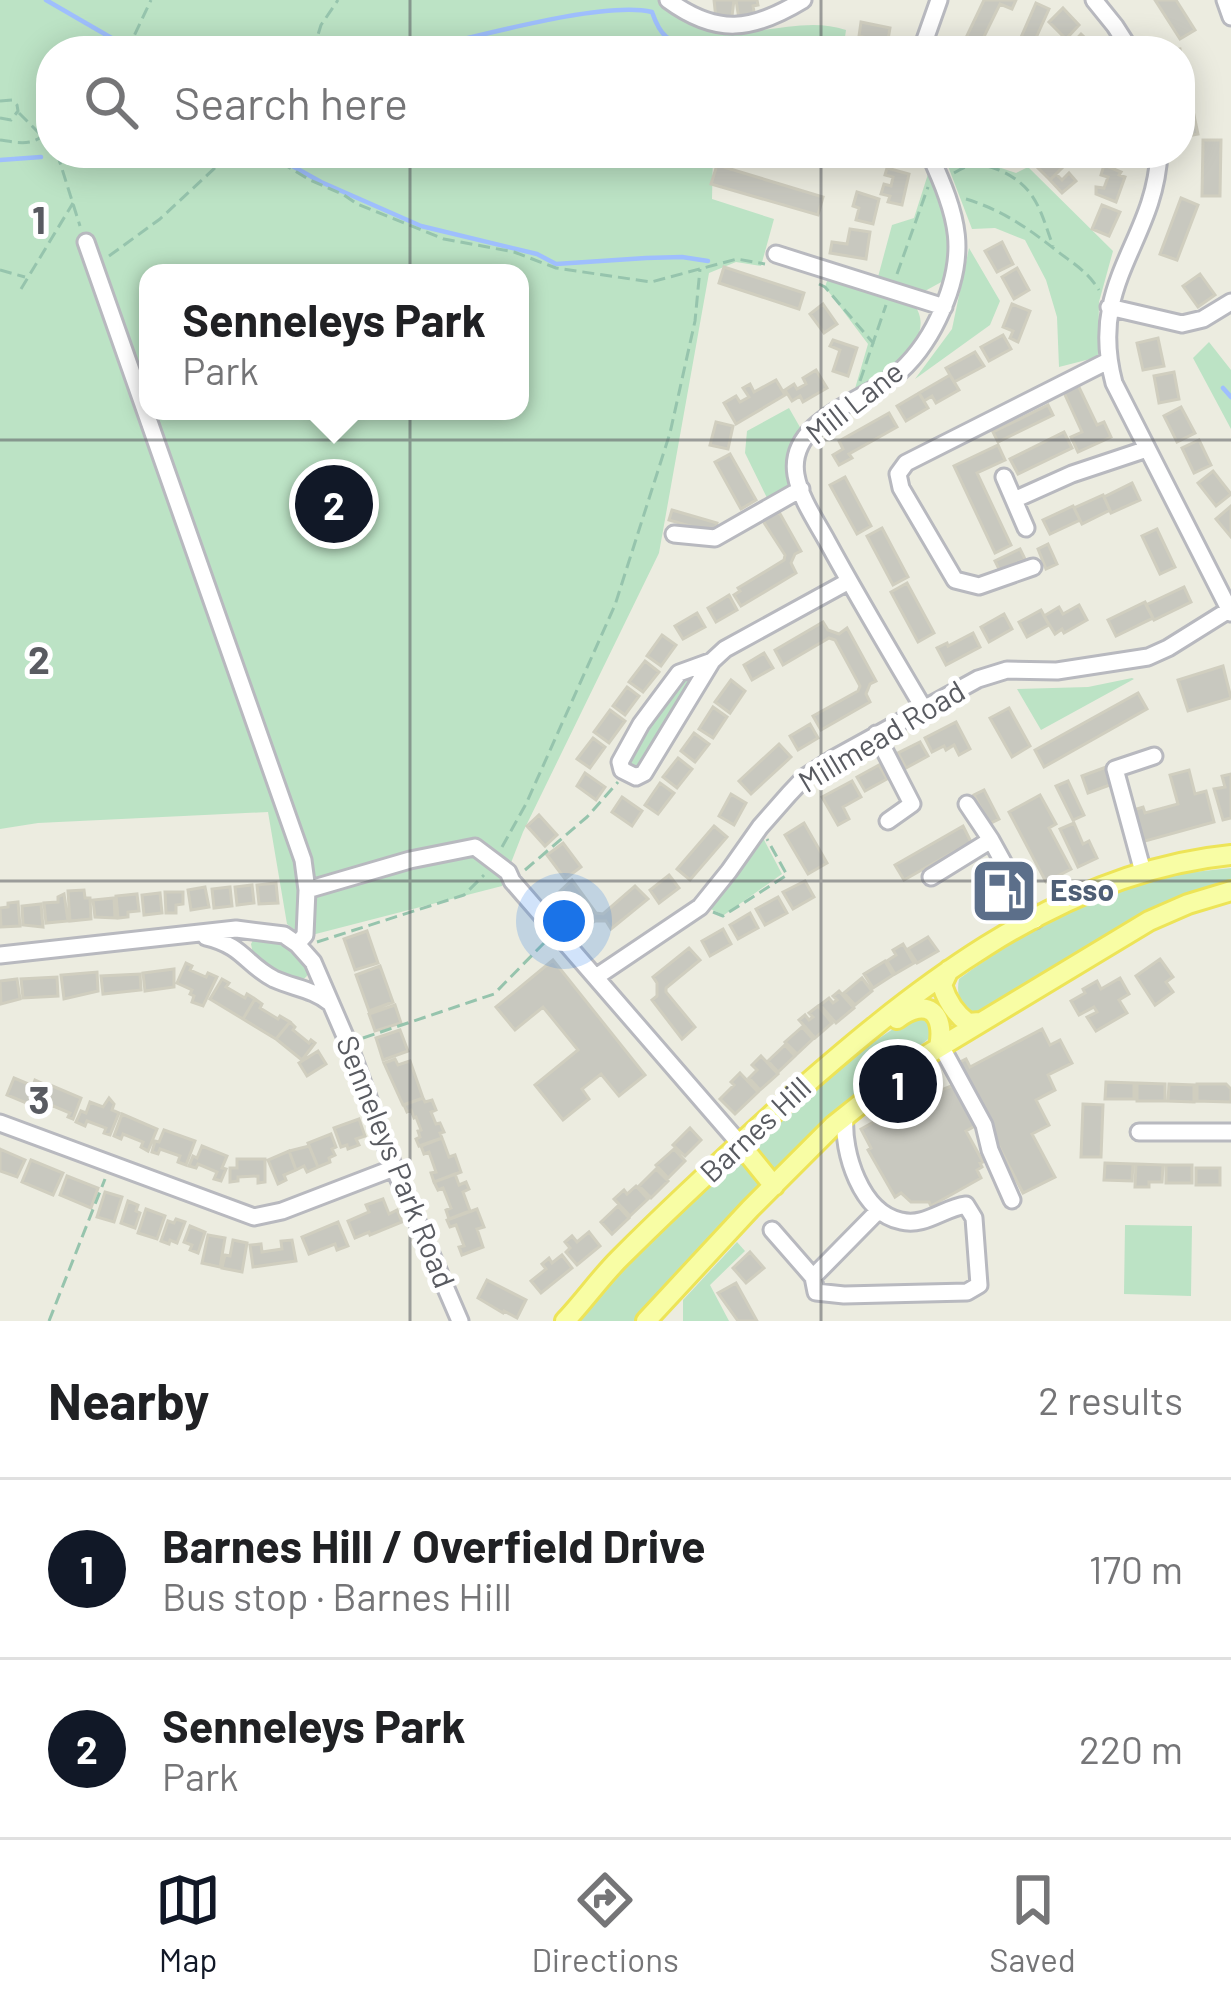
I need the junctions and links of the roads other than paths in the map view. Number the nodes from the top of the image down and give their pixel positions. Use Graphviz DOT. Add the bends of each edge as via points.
graph roads {
  1 [pos="668,0"];
  2 [pos="803,0"];
  3 [pos="939,0"];
  4 [pos="1094,0"];
  5 [pos="1225,0"];
  6 [pos="1231,17"];
  7 [pos="927,36"];
  8 [pos="1120,36"];
  9 [pos="1157,168"];
  10 [pos="938,173"];
  11 [pos="86,242"];
  12 [pos="772,259"];
  13 [pos="1231,302"];
  14 [pos="944,307"];
  15 [pos="1109,307"];
  16 [pos="1108,361"];
  17 [pos="139,395"];
  18 [pos="148,420"];
  19 [pos="1147,449"];
  20 [pos="1004,477"];
  21 [pos="801,489"];
  22 [pos="1014,500"];
  23 [pos="1026,528"];
  24 [pos="674,534"];
  25 [pos="1033,567"];
  26 [pos="849,581"];
  27 [pos="1230,611"];
  28 [pos="712,661"];
  29 [pos="924,709"];
  30 [pos="876,734"];
  31 [pos="1154,756"];
  32 [pos="967,805"];
  33 [pos="888,821"];
  34 [pos="991,840"];
  35 [pos="1231,855"];
  36 [pos="1143,872"];
  37 [pos="932,877"];
  38 [pos="307,890"];
  39 [pos="1231,891"];
  40 [pos="1035,920"];
  41 [pos="198,935"];
  42 [pos="298,944"];
  43 [pos="0,955"];
  44 [pos="949,970"];
  45 [pos="596,977"];
  46 [pos="330,1003"];
  47 [pos="980,1022"];
  48 [pos="862,1034"];
  49 [pos="940,1047"];
  50 [pos="845,1117"];
  51 [pos="0,1123"];
  52 [pos="1139,1132"];
  53 [pos="1231,1132"];
  54 [pos="740,1144"];
  55 [pos="394,1168"];
  56 [pos="774,1186"];
  57 [pos="1012,1201"];
  58 [pos="879,1210"];
  59 [pos="772,1230"];
  60 [pos="813,1277"];
  61 [pos="460,1321"];
  62 [pos="565,1321"];
  63 [pos="646,1321"];
  1 -- 2 [label="street" via="712,25 740,25"];
  3 -- 7 [label="street"];
  4 -- 8 [label="street"];
  5 -- 6 [label="street"];
  9 -- 15 [label="street"];
  10 -- 14 [label="street, Mill Lane" via="958,265"];
  11 -- 17 [label="street"];
  12 -- 14 [label="street"];
  13 -- 15 [label="street" via="1182,324"];
  14 -- 21 [label="street, Mill Lane" via="895,376 826,418 796,450"];
  15 -- 16 [label="street"];
  16 -- 19 [label="street"];
  16 -- 25 [label="street" via="898,474 955,580 979,586"];
  18 -- 38 [label="street"];
  19 -- 22 [label="street"];
  19 -- 27 [label="street"];
  20 -- 22 [label="street"];
  21 -- 24 [label="street" via="715,538"];
  21 -- 26 [label="street, Mill Lane"];
  22 -- 23 [label="street"];
  26 -- 28 [label="street"];
  26 -- 29 [label="street, Mill Lane"];
  27 -- 29 [label="street, Millmead Road" via="1148,657 1007,670"];
  28 -- 28 [label="street" via="644,773 622,770 641,724 679,674"];
  29 -- 30 [label="street, Millmead Road"];
  30 -- 33 [label="street" via="912,804"];
  30 -- 45 [label="street, Millmead Road" via="805,777 700,907"];
  31 -- 36 [label="street" via="1115,769"];
  32 -- 34 [label="street"];
  34 -- 37 [label="street"];
  34 -- 40 [label="street"];
  35 -- 36 [label="main road, Barnes Hill"];
  36 -- 40 [label="main road, Barnes Hill"];
  38 -- 42 [label="street"];
  38 -- 45 [label="street" via="475,847"];
  39 -- 47 [label="main road, Barnes Hill" via="1149,921"];
  40 -- 44 [label="main road, Barnes Hill"];
  41 -- 42 [label="street" via="266,931"];
  41 -- 43 [label="street"];
  41 -- 46 [label="street, Senneleys Park Road" via="230,943 272,978"];
  42 -- 46 [label="street, Senneleys Park Road"];
  44 -- 47 [label="main road" via="946,997 957,1015"];
  44 -- 48 [label="main road, Barnes Hill"];
  45 -- 54 [label="street"];
  46 -- 55 [label="street, Senneleys Park Road"];
  47 -- 49 [label="main road, Barnes Hill"];
  48 -- 49 [label="main road" via="876,1035 925,1008 940,1024"];
  48 -- 54 [label="main road, Barnes Hill"];
  49 -- 50 [label="main road, Barnes Hill"];
  49 -- 57 [label="street" via="984,1125"];
  50 -- 56 [label="main road, Barnes Hill"];
  50 -- 58 [label="street" via="848,1159"];
  51 -- 55 [label="street" via="254,1216"];
  52 -- 53 [label="street"];
  54 -- 56 [label="main road"];
  54 -- 62 [label="main road, Barnes Hill"];
  55 -- 61 [label="street, Senneleys Park Road"];
  56 -- 63 [label="main road, Barnes Hill"];
  58 -- 60 [label="street"];
  58 -- 60 [label="street" via="907,1221 966,1205 979,1285 967,1292 844,1295 817,1292"];
  59 -- 60 [label="street"];
}
